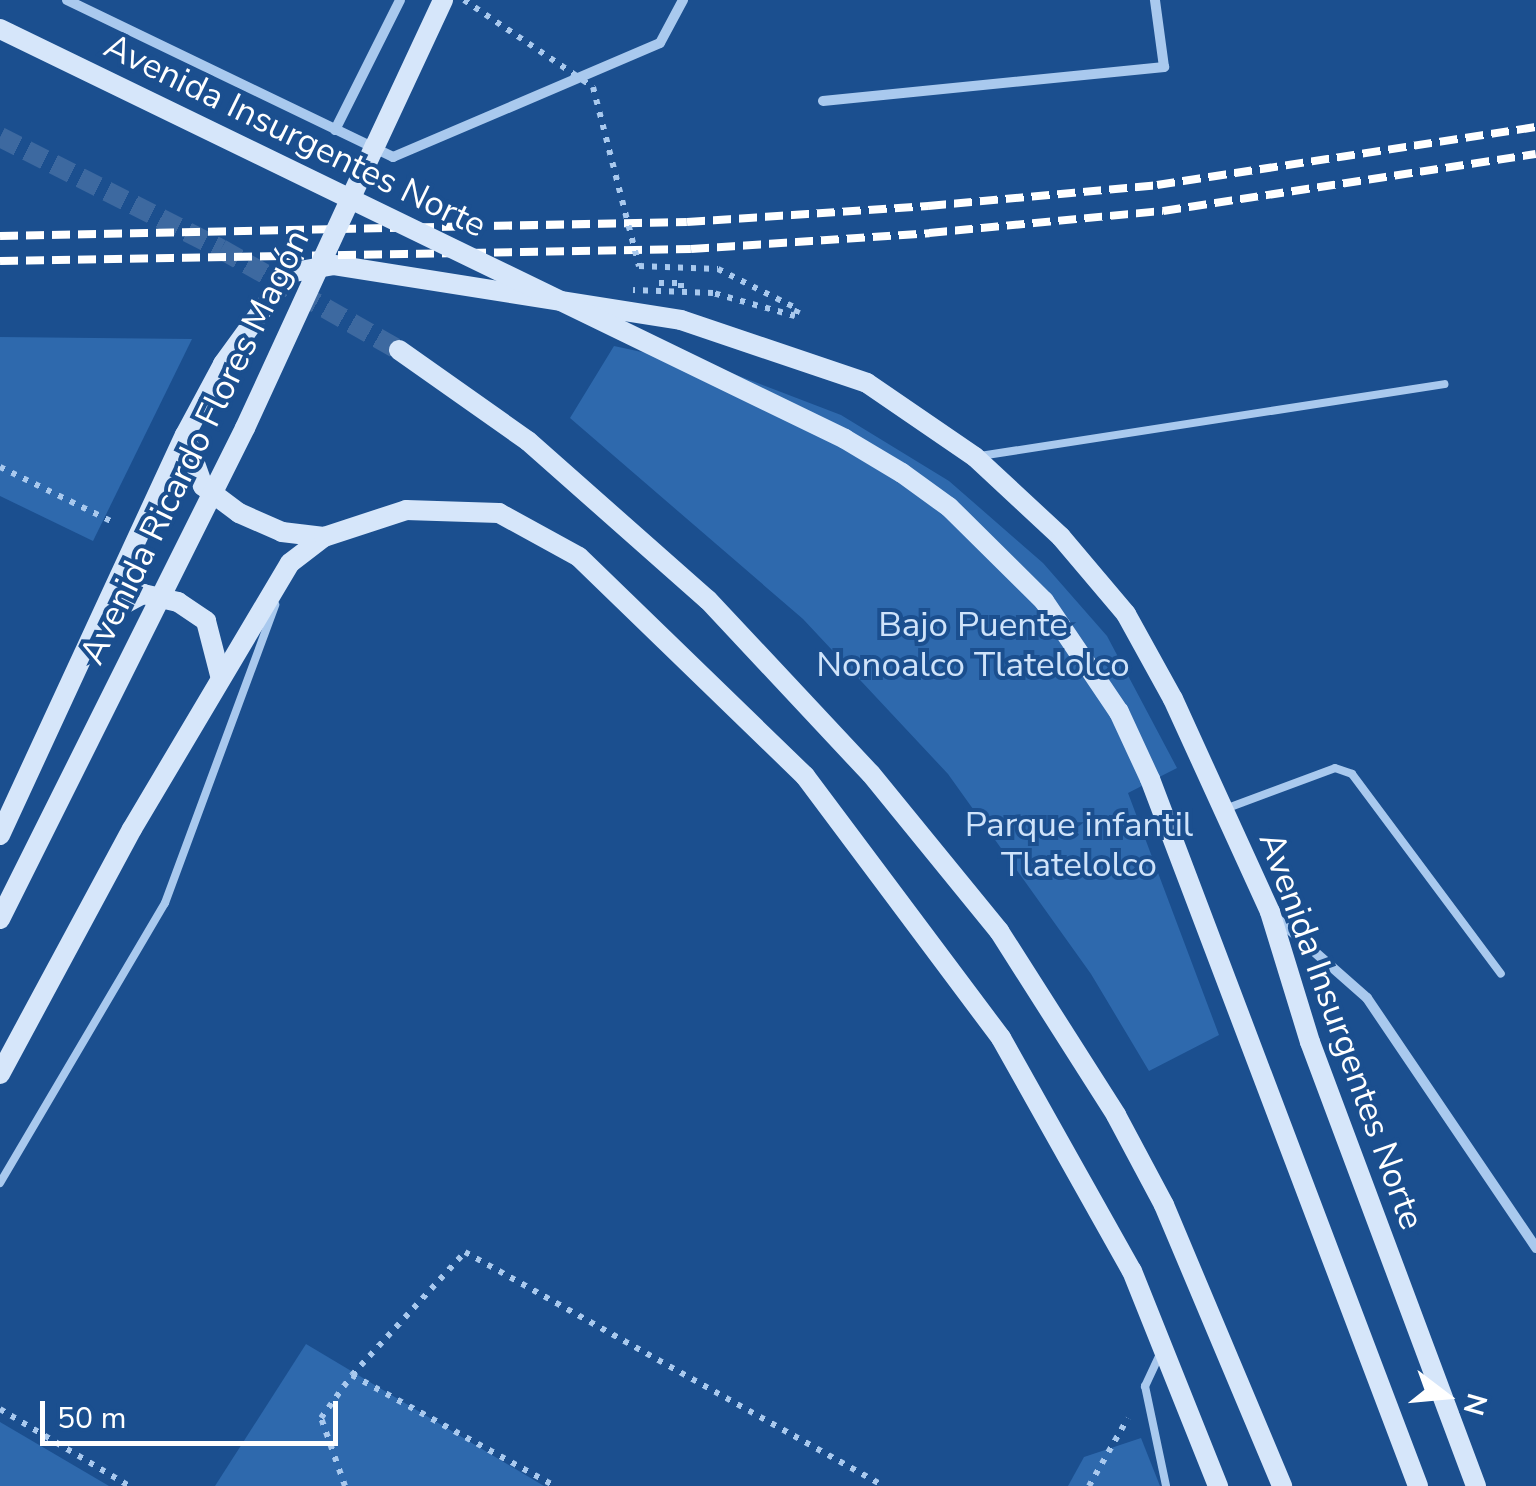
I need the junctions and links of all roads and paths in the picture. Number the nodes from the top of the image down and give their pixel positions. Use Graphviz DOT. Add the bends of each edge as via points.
graph roads {
  1 [pos="67,0"];
  2 [pos="400,0"];
  3 [pos="443,0"];
  4 [pos="464,0"];
  5 [pos="683,0"];
  6 [pos="1155,0"];
  7 [pos="0,29"];
  8 [pos="823,101"];
  9 [pos="335,130"];
  10 [pos="633,290"];
  11 [pos="399,350"];
  12 [pos="1444,384"];
  13 [pos="185,435"];
  14 [pos="975,457"];
  15 [pos="0,467"];
  16 [pos="138,534"];
  17 [pos="324,537"];
  18 [pos="290,563"];
  19 [pos="102,616"];
  20 [pos="220,675"];
  21 [pos="1222,810"];
  22 [pos="0,835"];
  23 [pos="1270,912"];
  24 [pos="0,919"];
  25 [pos="1501,974"];
  26 [pos="0,1074"];
  27 [pos="0,1182"];
  28 [pos="1536,1248"];
  29 [pos="1163,1348"];
  30 [pos="352,1375"];
  31 [pos="1145,1386"];
  32 [pos="0,1409"];
  33 [pos="129,1486"];
  34 [pos="345,1486"];
  35 [pos="554,1486"];
  36 [pos="883,1486"];
  37 [pos="1089,1486"];
  38 [pos="1166,1486"];
  39 [pos="1218,1486"];
  40 [pos="1282,1486"];
  41 [pos="1418,1486"];
  42 [pos="1476,1486"];
  1 -- 9 [label="street, Avenida Insurgentes Norte"];
  2 -- 9 [label="street"];
  3 -- 24 [label="street, Avenida Ricardo Flores Magón, bridge" via="245,428"];
  4 -- 10 [label="path, bridge" via="593,87 639,266 718,269 798,309 795,316 713,292"];
  5 -- 9 [label="street, Avenida Insurgentes Norte" via="660,43 394,157"];
  6 -- 8 [label="street" via="1164,67"];
  7 -- 41 [label="street, Avenida Insurgentes Norte, bridge" via="845,439 950,507 1044,601 1120,712 1150,779"];
  11 -- 40 [label="street" via="528,441 708,600 872,774 999,931 1079,1052 1164,1205"];
  12 -- 14 [label="lane"];
  13 -- 14 [label="street, Avenida Insurgentes Norte" via="223,364 289,273 334,265 680,320 745,337 867,384"];
  13 -- 16 [label="street, Avenida Insurgentes Norte"];
  13 -- 17 [label="street" via="203,486 239,513 282,532"];
  14 -- 21 [label="street, Avenida Insurgentes Norte" via="1061,537 1126,614"];
  15 -- 16 [label="path"];
  16 -- 19 [label="street, Avenida Insurgentes Norte"];
  17 -- 18 [label="street"];
  17 -- 29 [label="street" via="406,510 499,513 579,557 804,776 992,1027 1132,1271"];
  18 -- 20 [label="street"];
  18 -- 27 [label="lane" via="165,903"];
  19 -- 20 [label="street" via="143,594 178,602 206,621"];
  19 -- 22 [label="street, Avenida Insurgentes Norte"];
  20 -- 26 [label="street"];
  21 -- 23 [label="street, Avenida Insurgentes Norte"];
  21 -- 25 [label="lane" via="1336,768 1352,774"];
  23 -- 28 [label="street" via="1367,998"];
  23 -- 42 [label="street, Avenida Insurgentes Norte" via="1310,1042"];
  29 -- 31 [label="lane"];
  29 -- 39 [label="street"];
  30 -- 34 [label="path" via="321,1418"];
  30 -- 35 [label="path"];
  30 -- 36 [label="path" via="465,1252"];
  31 -- 37 [label="path"];
  31 -- 38 [label="lane"];
  32 -- 33 [label="path"];
}
